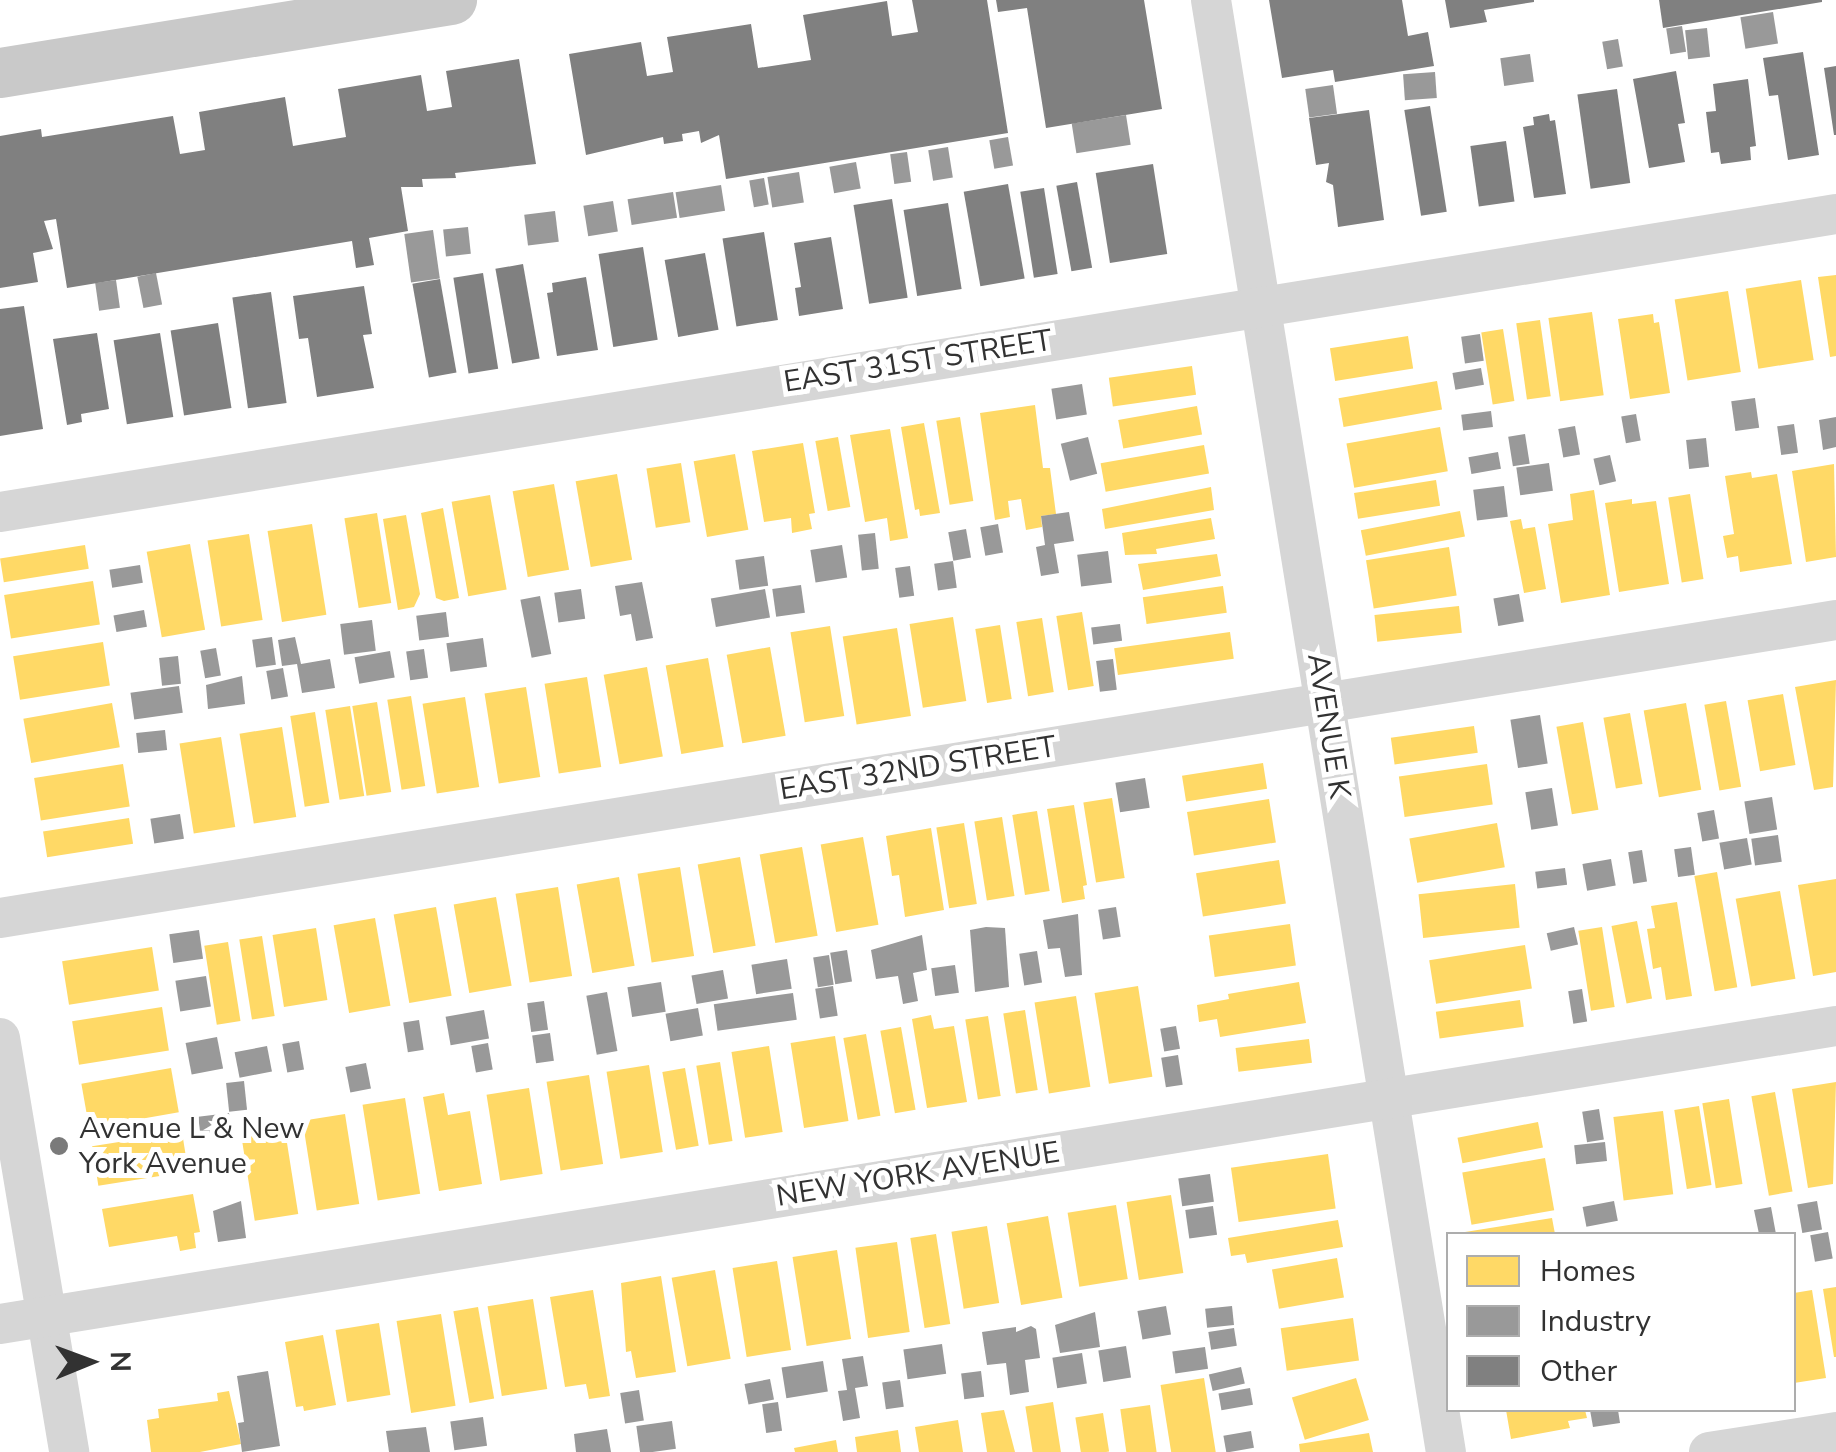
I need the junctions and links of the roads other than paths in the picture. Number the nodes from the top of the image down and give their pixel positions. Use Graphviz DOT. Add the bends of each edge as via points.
graph roads {
  1 [pos="452,0"];
  2 [pos="1210,0"];
  3 [pos="0,73"];
  4 [pos="1836,214"];
  5 [pos="1260,306"];
  6 [pos="0,512"];
  7 [pos="1836,620"];
  8 [pos="1325,704"];
  9 [pos="0,918"];
  10 [pos="1836,1026"];
  11 [pos="0,1038"];
  12 [pos="1389,1099"];
  13 [pos="47,1317"];
  14 [pos="0,1324"];
  15 [pos="1836,1432"];
  16 [pos="69,1452"];
  17 [pos="1446,1452"];
  18 [pos="1709,1452"];
  1 -- 3 [label="main road"];
  2 -- 5 [label="street, AVENUE K"];
  4 -- 5 [label="street, EAST 31ST STREET"];
  5 -- 6 [label="street, EAST 31ST STREET"];
  5 -- 8 [label="street, AVENUE K"];
  7 -- 8 [label="street, EAST 32ND STREET"];
  8 -- 9 [label="street, EAST 32ND STREET"];
  8 -- 12 [label="street, AVENUE K"];
  10 -- 12 [label="street, NEW YORK AVENUE"];
  11 -- 13 [label="street"];
  12 -- 13 [label="street, NEW YORK AVENUE"];
  12 -- 17 [label="street, AVENUE K"];
  13 -- 14 [label="street, NEW YORK AVENUE"];
  13 -- 16 [label="street"];
  15 -- 18 [label="street"];
}
